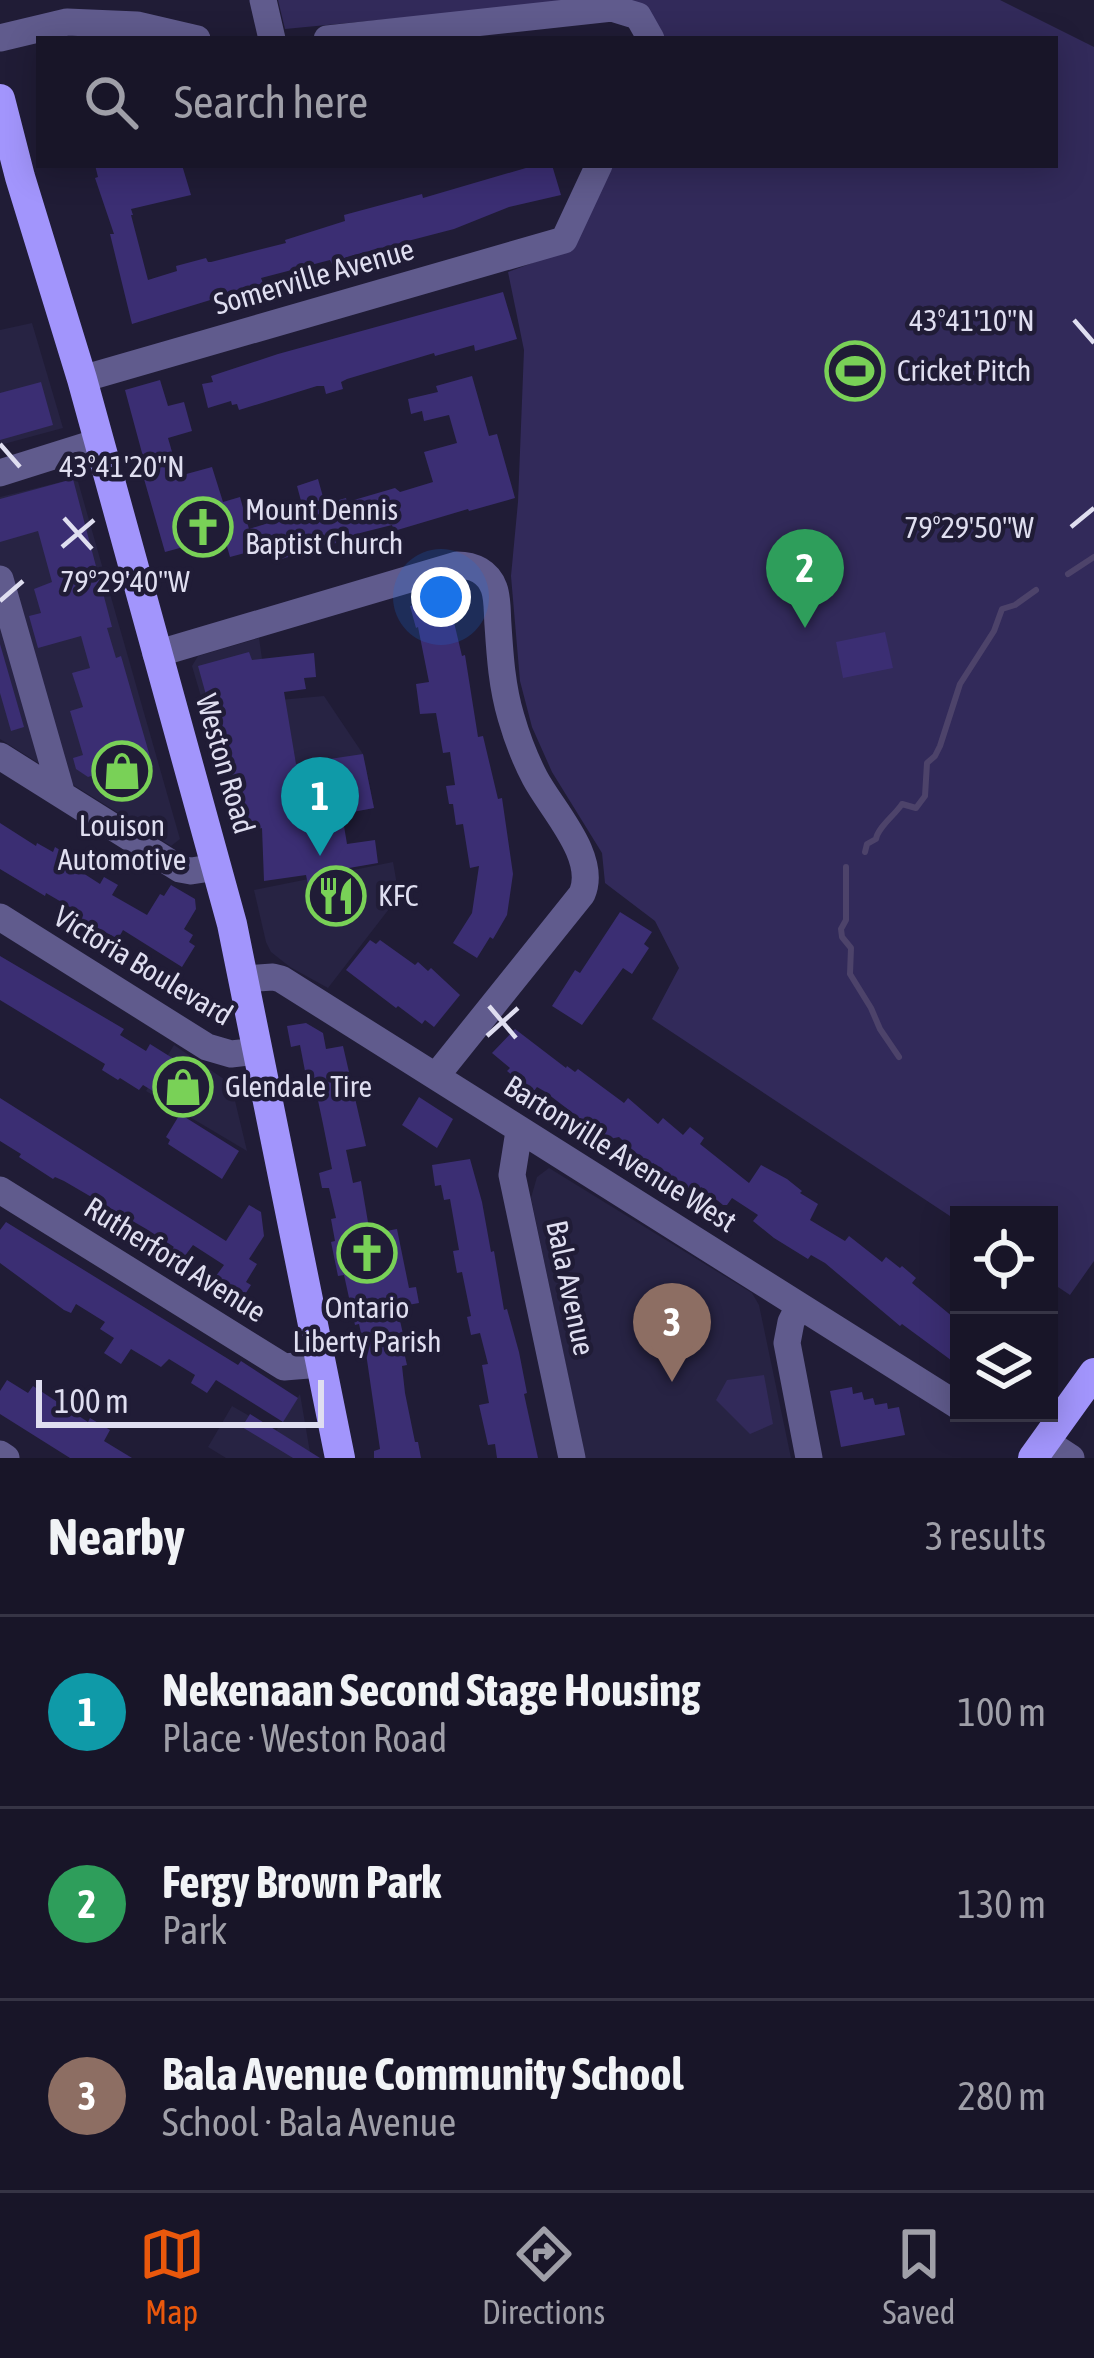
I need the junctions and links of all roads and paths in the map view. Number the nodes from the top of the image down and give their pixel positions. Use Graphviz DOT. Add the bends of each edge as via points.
graph roads {
  1 [pos="262,0"];
  2 [pos="101,12"];
  3 [pos="649,32"];
  4 [pos="183,36"];
  5 [pos="271,36"];
  6 [pos="354,36"];
  7 [pos="0,38"];
  8 [pos="0,99"];
  9 [pos="598,168"];
  10 [pos="10,179"];
  11 [pos="82,379"];
  12 [pos="98,442"];
  13 [pos="0,473"];
  14 [pos="0,579"];
  15 [pos="156,654"];
  16 [pos="0,756"];
  17 [pos="62,795"];
  18 [pos="217,867"];
  19 [pos="0,917"];
  20 [pos="243,980"];
  21 [pos="258,1051"];
  22 [pos="436,1076"];
  23 [pos="519,1131"];
  24 [pos="0,1190"];
  25 [pos="799,1306"];
  26 [pos="321,1364"];
  27 [pos="1094,1373"];
  28 [pos="950,1401"];
  29 [pos="1050,1452"];
  30 [pos="340,1458"];
  31 [pos="572,1458"];
  32 [pos="809,1458"];
  1 -- 5 [label="street"];
  2 -- 4 [label="street"];
  2 -- 7 [label="street"];
  3 -- 6 [label="street" via="638,16 611,8"];
  8 -- 10 [label="main road, Weston Road"];
  9 -- 11 [label="street, Somerville Avenue" via="564,240"];
  10 -- 11 [label="main road, Weston Road"];
  11 -- 12 [label="main road, Weston Road"];
  12 -- 13 [label="street"];
  12 -- 15 [label="main road, Weston Road"];
  14 -- 17 [label="street"];
  15 -- 18 [label="main road, Weston Road"];
  15 -- 22 [label="street" via="458,565 488,576 514,727 584,861 587,883"];
  16 -- 17 [label="street"];
  17 -- 18 [label="street" via="180,869"];
  18 -- 20 [label="main road, Weston Road"];
  19 -- 21 [label="street, Victoria Boulevard" via="207,1047"];
  20 -- 21 [label="main road, Weston Road"];
  20 -- 22 [label="street, Bartonville Avenue West" via="281,979"];
  21 -- 26 [label="main road, Weston Road"];
  22 -- 23 [label="street, Bartonville Avenue West"];
  23 -- 25 [label="street, Bartonville Avenue West"];
  23 -- 31 [label="street, Bala Avenue" via="512,1175"];
  24 -- 26 [label="street, Rutherford Avenue" via="284,1367"];
  25 -- 28 [label="street, Bartonville Avenue West"];
  25 -- 32 [label="street" via="787,1343"];
  26 -- 30 [label="main road, Weston Road"];
  27 -- 29 [label="main road"];
}
